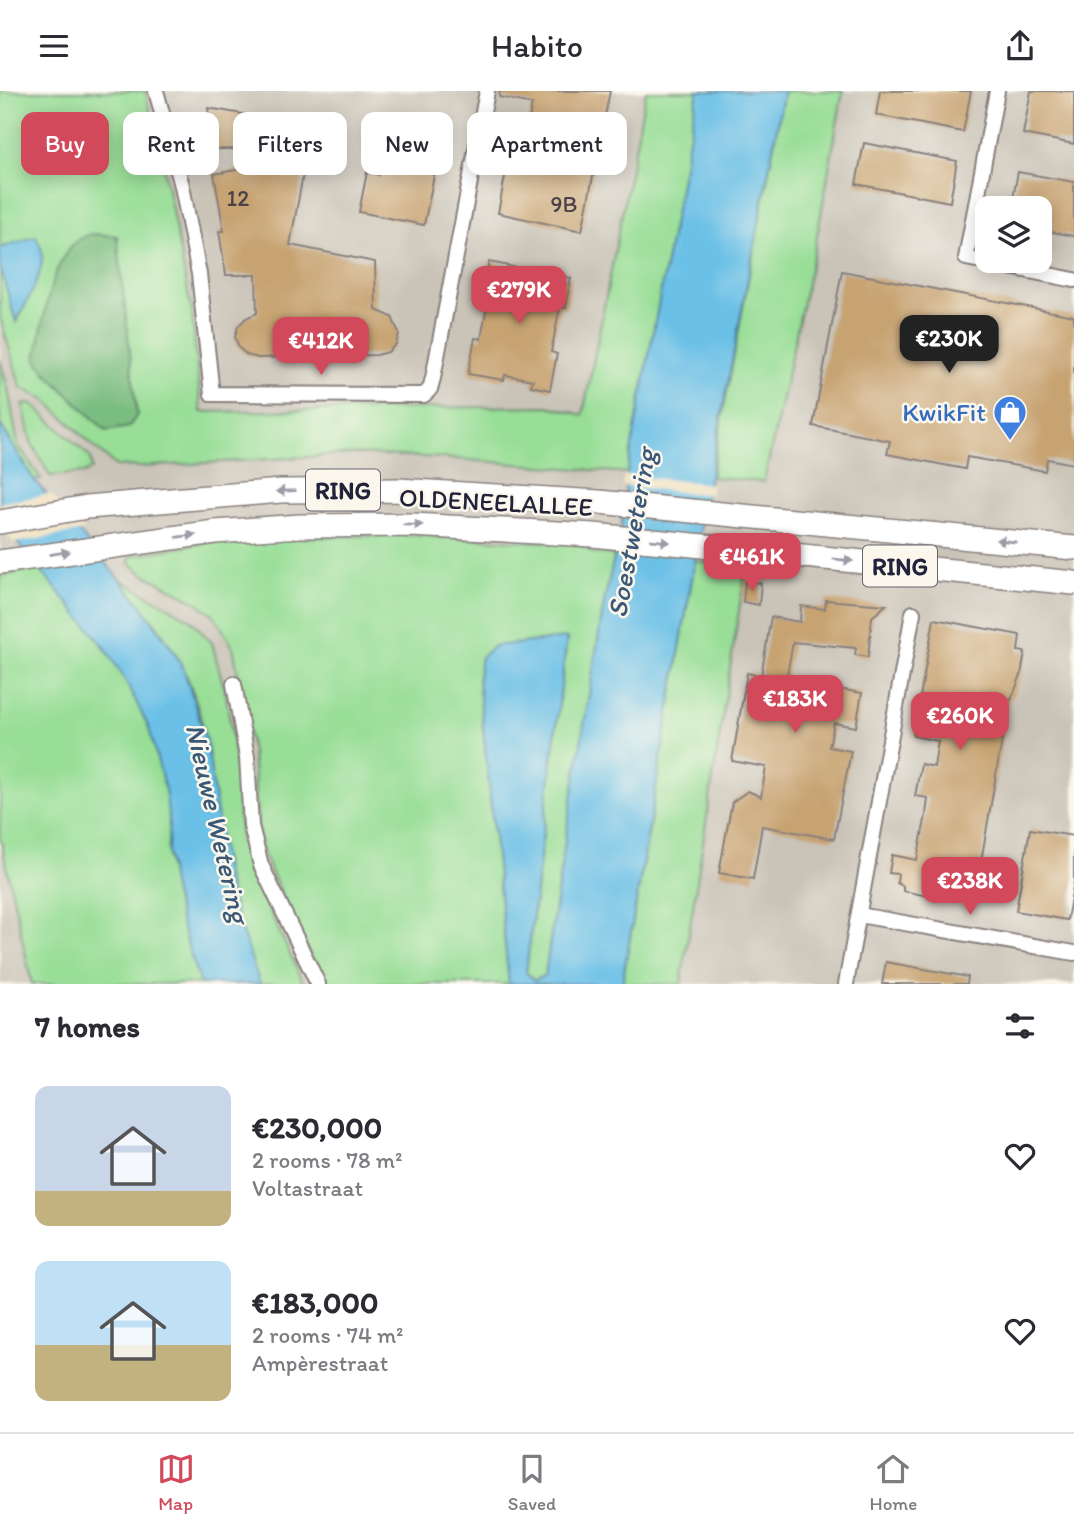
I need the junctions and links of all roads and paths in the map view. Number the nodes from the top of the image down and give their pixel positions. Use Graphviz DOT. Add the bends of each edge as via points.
graph roads {
  1 [pos="156,91"];
  2 [pos="487,91"];
  3 [pos="997,91"];
  4 [pos="1074,279"];
  5 [pos="0,522"];
  6 [pos="1074,548"];
  7 [pos="1,562"];
  8 [pos="1074,583"];
  9 [pos="914,613"];
  10 [pos="234,684"];
  11 [pos="859,915"];
  12 [pos="1074,953"];
  13 [pos="318,984"];
  14 [pos="846,984"];
  1 -- 2 [label="street" via="182,186 199,274 212,394 424,395 433,378"];
  3 -- 4 [label="street" via="966,258"];
  6 -- 5 [label="main road, OLDENEELALLEE / RING, one-way" via="599,502 398,490 294,490 87,507"];
  7 -- 8 [label="main road, OLDENEELALLEE / RING, one-way" via="215,532 412,525 593,534"];
  9 -- 11 [label="street"];
  10 -- 13 [label="street" via="247,757 251,826 261,866"];
  11 -- 12 [label="street"];
  11 -- 14 [label="street"];
}
